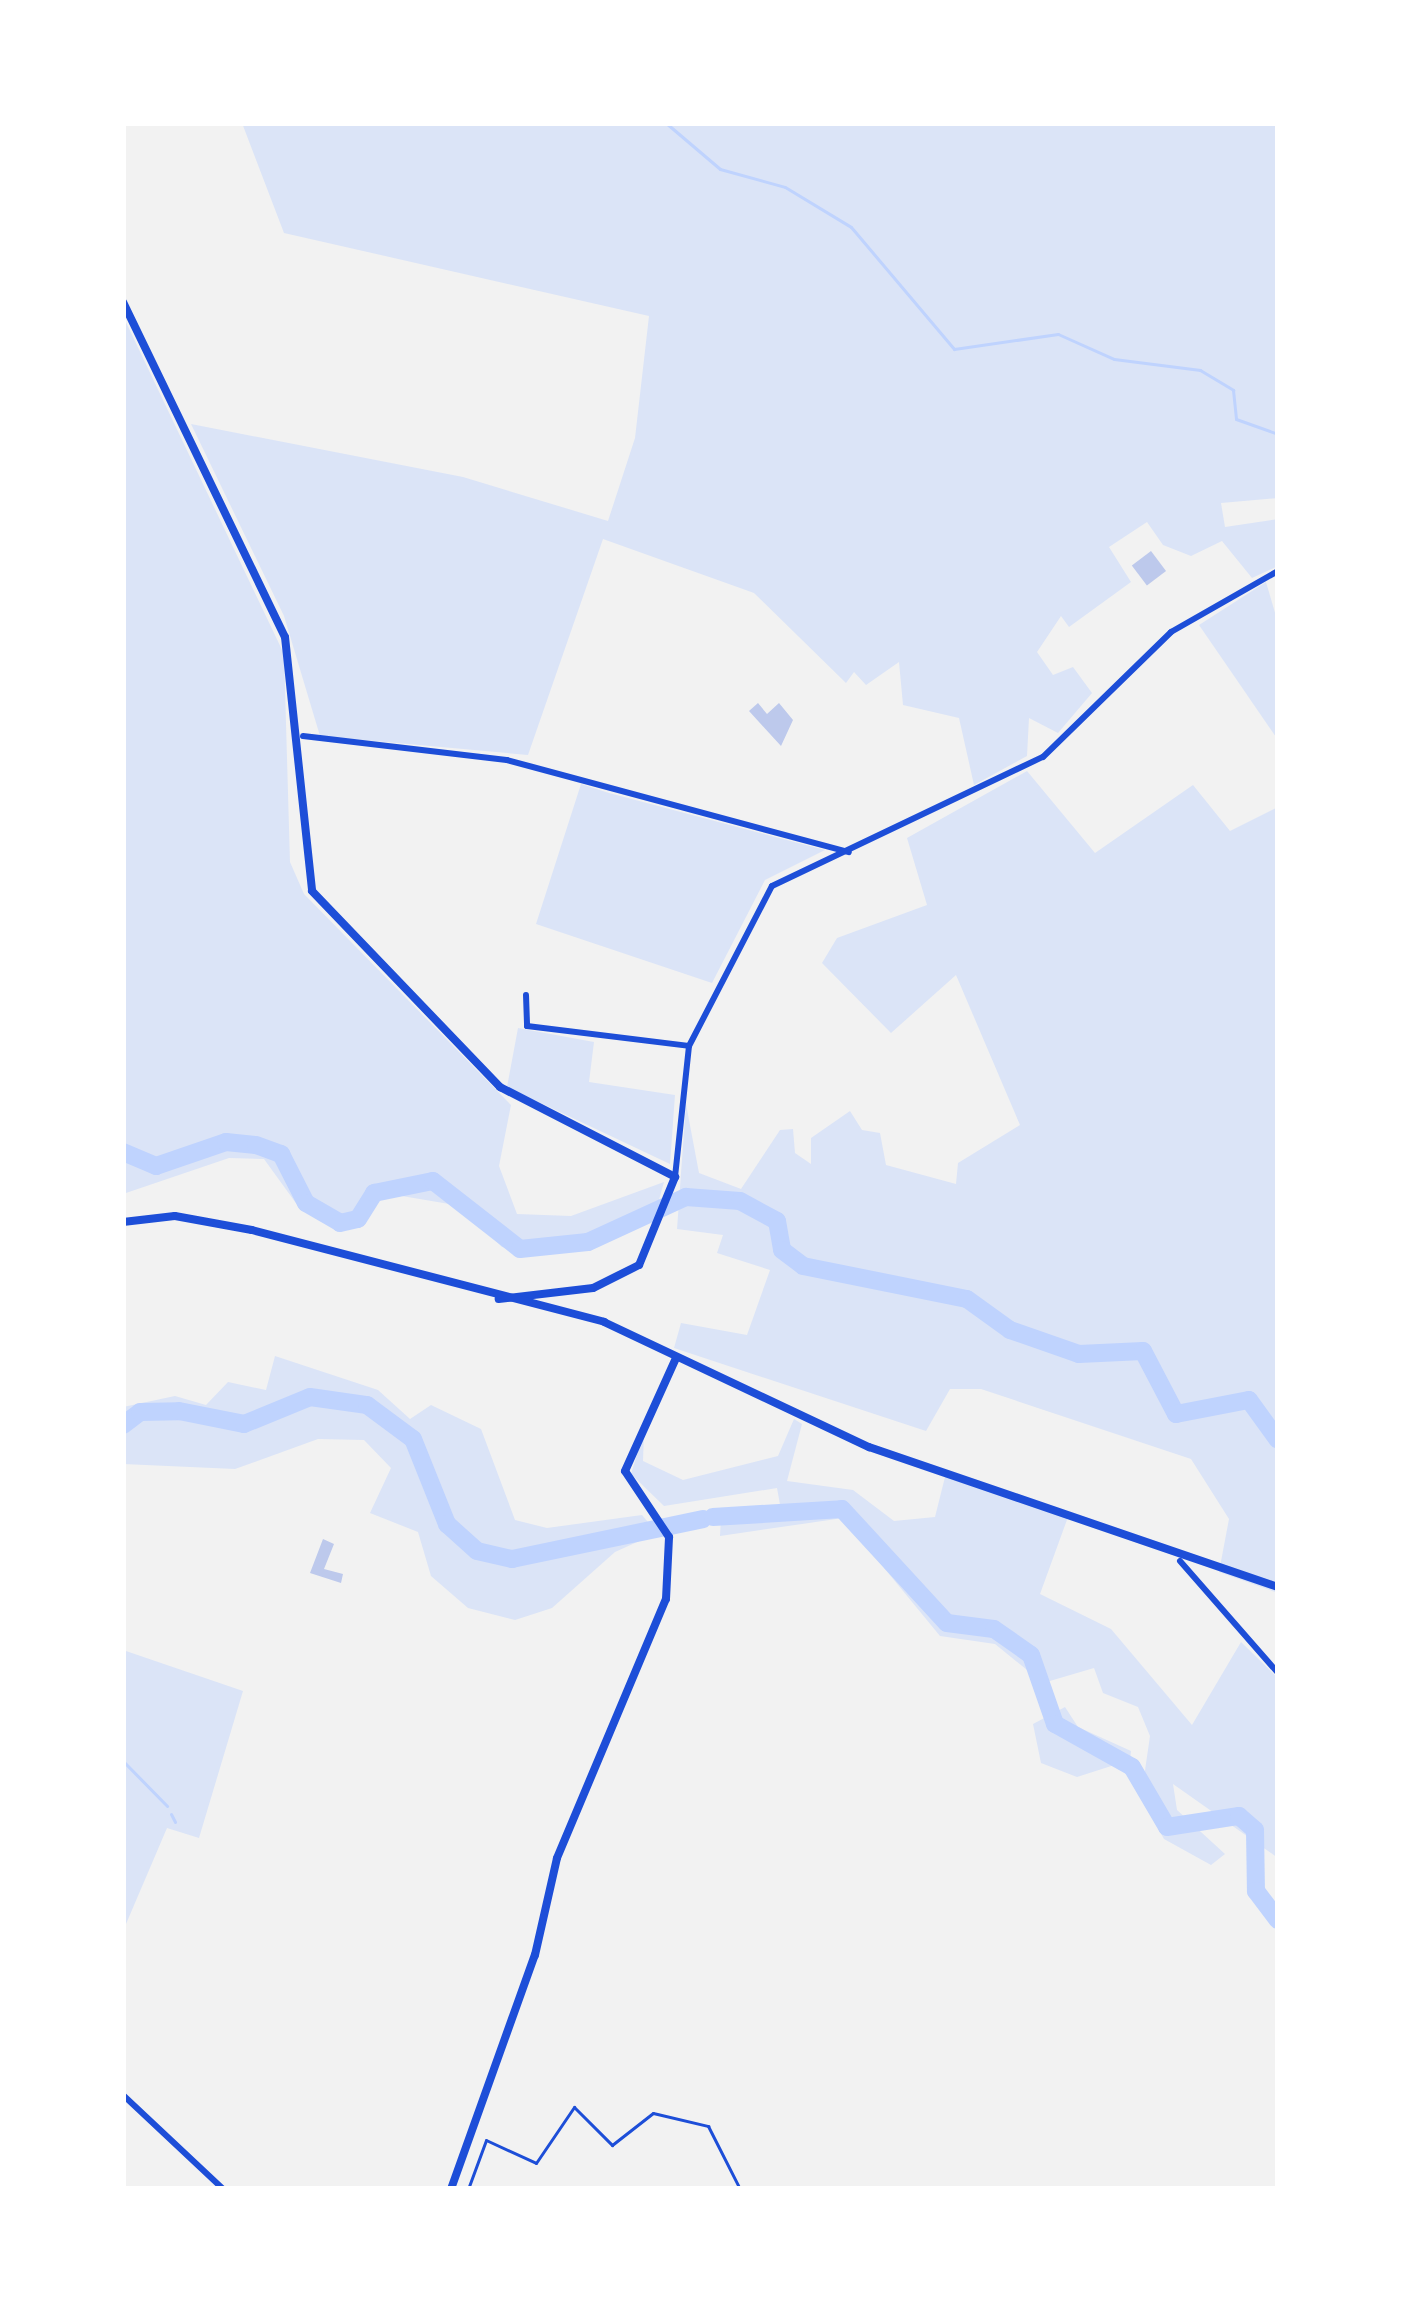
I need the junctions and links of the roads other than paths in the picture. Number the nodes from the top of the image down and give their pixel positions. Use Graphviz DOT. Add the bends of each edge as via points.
graph roads {
  1 [pos="123,302"];
  2 [pos="1278,571"];
  3 [pos="303,736"];
  4 [pos="849,852"];
  5 [pos="526,995"];
  6 [pos="688,1046"];
  7 [pos="675,1177"];
  8 [pos="123,1222"];
  9 [pos="499,1299"];
  10 [pos="676,1358"];
  11 [pos="1180,1561"];
  12 [pos="1278,1587"];
  13 [pos="1278,1673"];
  14 [pos="123,2095"];
  15 [pos="223,2189"];
  16 [pos="451,2189"];
  1 -- 3 [label="street" via="278,617"];
  2 -- 4 [label="street" via="1171,632 1043,757"];
  3 -- 4 [label="street" via="507,760"];
  3 -- 7 [label="street" via="300,859 312,891 501,1088"];
  4 -- 6 [label="street" via="772,886"];
  5 -- 6 [label="street" via="527,1026"];
  6 -- 7 [label="street"];
  7 -- 9 [label="street" via="666,1218 639,1265 614,1280"];
  8 -- 9 [label="street" via="175,1216 252,1230"];
  9 -- 10 [label="street" via="604,1322"];
  10 -- 11 [label="street" via="868,1447 1057,1505"];
  10 -- 16 [label="street" via="625,1471 667,1531 671,1566 655,1638 557,1858"];
  11 -- 12 [label="street" via="1236,1566"];
  11 -- 13 [label="street"];
  14 -- 15 [label="street"];
}
